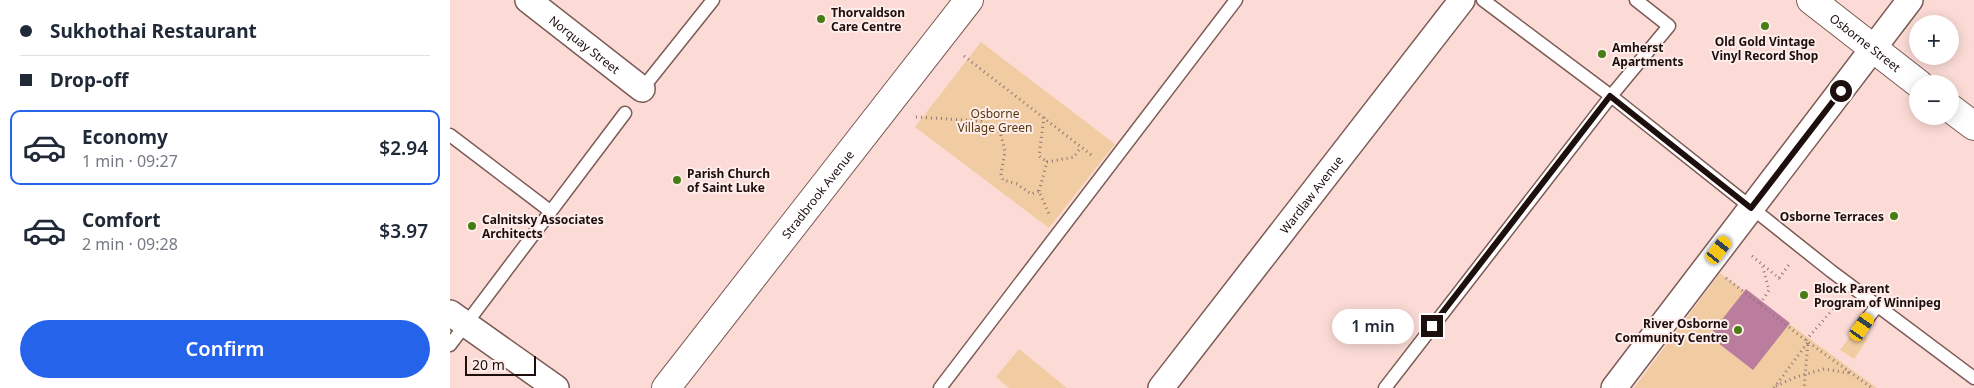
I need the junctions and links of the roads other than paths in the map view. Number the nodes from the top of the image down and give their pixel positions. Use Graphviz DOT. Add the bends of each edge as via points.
graph roads {
  1 [pos="528,0"];
  2 [pos="713,0"];
  3 [pos="969,0"];
  4 [pos="1236,0"];
  5 [pos="1462,0"];
  6 [pos="1483,0"];
  7 [pos="1636,0"];
  8 [pos="1811,0"];
  9 [pos="1910,0"];
  10 [pos="1873,48"];
  11 [pos="1909,76"];
  12 [pos="642,89"];
  13 [pos="1610,96"];
  14 [pos="624,113"];
  15 [pos="1959,115"];
  16 [pos="1974,126"];
  17 [pos="450,134"];
  18 [pos="1751,208"];
  19 [pos="550,211"];
  20 [pos="1877,306"];
  21 [pos="458,319"];
  22 [pos="1862,327"];
  23 [pos="450,345"];
  24 [pos="1974,378"];
  25 [pos="556,388"];
  26 [pos="666,388"];
  27 [pos="940,388"];
  28 [pos="1161,388"];
  29 [pos="1385,388"];
  30 [pos="1614,388"];
  1 -- 12 [label="street, Norquay Street"];
  2 -- 12 [label="lane"];
  3 -- 26 [label="street, Stradbrook Avenue"];
  4 -- 27 [label="lane"];
  5 -- 28 [label="street, Wardlaw Avenue"];
  6 -- 13 [label="lane"];
  7 -- 13 [label="lane" via="1670,26"];
  8 -- 10 [label="street, Osborne Street"];
  9 -- 10 [label="street"];
  10 -- 11 [label="street, Osborne Street"];
  10 -- 18 [label="street"];
  13 -- 18 [label="lane"];
  13 -- 29 [label="lane"];
  14 -- 19 [label="lane"];
  15 -- 16 [label="street"];
  17 -- 19 [label="lane"];
  18 -- 20 [label="lane"];
  18 -- 30 [label="street"];
  19 -- 21 [label="lane"];
  20 -- 22 [label="lane"];
  20 -- 24 [label="lane"];
  21 -- 23 [label="lane"];
  21 -- 25 [label="street"];
}
